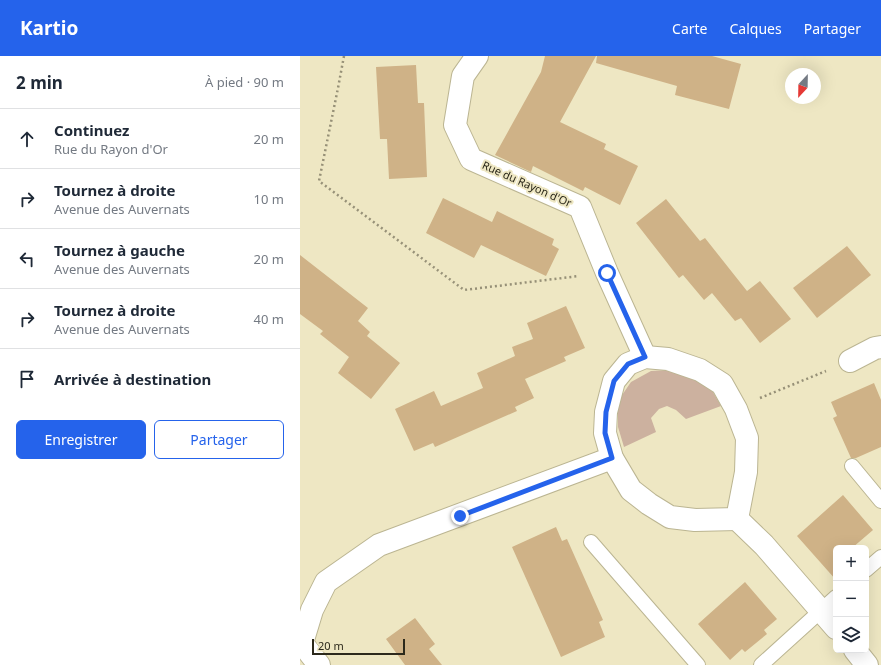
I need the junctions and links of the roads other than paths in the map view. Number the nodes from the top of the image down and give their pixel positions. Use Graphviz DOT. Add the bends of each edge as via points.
graph roads {
  1 [pos="477,56"];
  2 [pos="881,347"];
  3 [pos="645,357"];
  4 [pos="850,361"];
  5 [pos="612,458"];
  6 [pos="852,466"];
  7 [pos="881,501"];
  8 [pos="737,519"];
  9 [pos="591,542"];
  10 [pos="881,557"];
  11 [pos="869,567"];
  12 [pos="828,604"];
  13 [pos="833,619"];
  14 [pos="857,653"];
  15 [pos="319,665"];
  16 [pos="698,665"];
  17 [pos="761,665"];
  18 [pos="867,665"];
  1 -- 3 [label="street, Rue du Rayon d'Or" via="463,76 454,125 470,159 580,207"];
  2 -- 4 [label="street"];
  3 -- 5 [label="street" via="628,364 614,381 606,412 605,433"];
  3 -- 8 [label="street" via="668,359 700,370 722,384 736,409 747,438 746,472"];
  5 -- 8 [label="street" via="631,490 670,517 695,520"];
  5 -- 15 [label="street" via="379,545 326,582 312,610 302,642"];
  6 -- 7 [label="lane"];
  8 -- 12 [label="street"];
  9 -- 16 [label="lane"];
  10 -- 11 [label="lane"];
  12 -- 13 [label="street"];
  12 -- 17 [label="lane"];
  14 -- 18 [label="street"];
}
